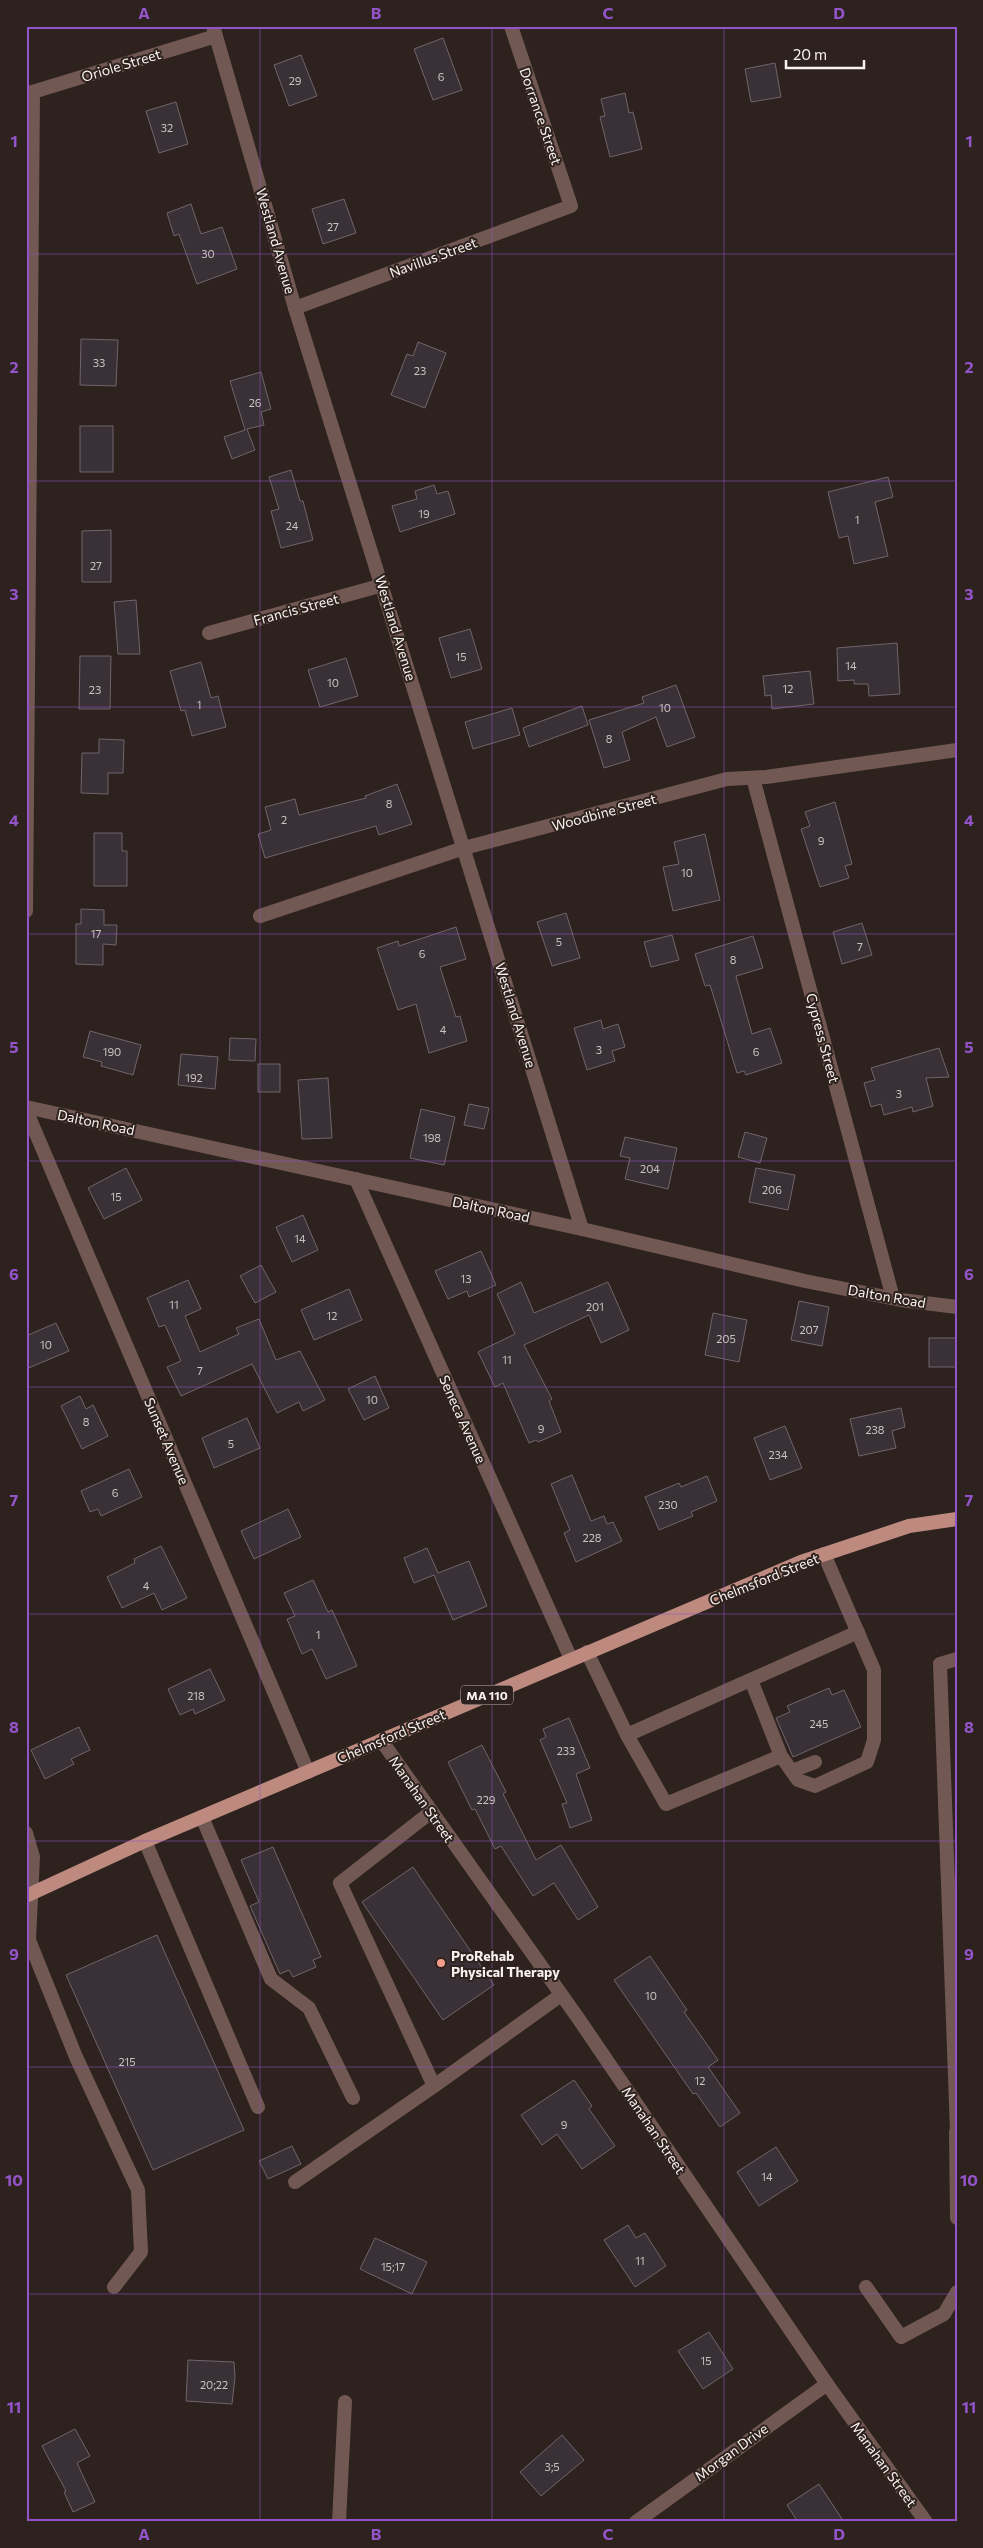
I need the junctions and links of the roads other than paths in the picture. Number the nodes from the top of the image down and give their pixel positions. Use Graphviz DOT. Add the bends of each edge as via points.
graph roads {
  1 [pos="511,26"];
  2 [pos="214,31"];
  3 [pos="30,93"];
  4 [pos="571,206"];
  5 [pos="295,308"];
  6 [pos="383,585"];
  7 [pos="209,633"];
  8 [pos="957,750"];
  9 [pos="753,778"];
  10 [pos="464,848"];
  11 [pos="26,911"];
  12 [pos="260,916"];
  13 [pos="26,1108"];
  14 [pos="356,1179"];
  15 [pos="582,1229"];
  16 [pos="893,1298"];
  17 [pos="957,1307"];
  18 [pos="957,1519"];
  19 [pos="824,1554"];
  20 [pos="858,1632"];
  21 [pos="587,1652"];
  22 [pos="571,1659"];
  23 [pos="957,1659"];
  24 [pos="751,1680"];
  25 [pos="627,1735"];
  26 [pos="380,1740"];
  27 [pos="874,1740"];
  28 [pos="859,1745"];
  29 [pos="780,1756"];
  30 [pos="814,1762"];
  31 [pos="792,1771"];
  32 [pos="308,1772"];
  33 [pos="431,1812"];
  34 [pos="202,1817"];
  35 [pos="26,1833"];
  36 [pos="145,1841"];
  37 [pos="28,1895"];
  38 [pos="561,1995"];
  39 [pos="434,2086"];
  40 [pos="352,2098"];
  41 [pos="258,2107"];
  42 [pos="957,2132"];
  43 [pos="296,2182"];
  44 [pos="957,2218"];
  45 [pos="114,2287"];
  46 [pos="866,2287"];
  47 [pos="957,2292"];
  48 [pos="827,2384"];
  49 [pos="346,2402"];
  50 [pos="339,2522"];
  51 [pos="636,2522"];
  52 [pos="926,2522"];
  1 -- 4 [label="street, Dorrance Street"];
  2 -- 3 [label="street, Oriole Street"];
  2 -- 5 [label="street, Westland Avenue"];
  3 -- 11 [label="street"];
  4 -- 5 [label="street, Navillus Street"];
  5 -- 6 [label="street, Westland Avenue"];
  6 -- 7 [label="street, Francis Street"];
  6 -- 10 [label="street, Westland Avenue"];
  8 -- 9 [label="street, Woodbine Street"];
  9 -- 10 [label="street, Woodbine Street" via="727,779"];
  9 -- 16 [label="street, Cypress Street"];
  10 -- 12 [label="street, Woodbine Street"];
  10 -- 15 [label="street, Westland Avenue"];
  13 -- 14 [label="street, Dalton Road"];
  13 -- 32 [label="street, Sunset Avenue"];
  14 -- 15 [label="street, Dalton Road"];
  14 -- 22 [label="street, Seneca Avenue"];
  15 -- 16 [label="street, Dalton Road" via="804,1281"];
  16 -- 17 [label="street, Dalton Road"];
  18 -- 19 [label="main road, Chelmsford Street / MA 110" via="909,1526"];
  19 -- 20 [label="street"];
  19 -- 21 [label="main road, Chelmsford Street / MA 110"];
  20 -- 24 [label="street"];
  20 -- 27 [label="street" via="874,1670"];
  21 -- 22 [label="main road, Chelmsford Street / MA 110"];
  21 -- 25 [label="street"];
  22 -- 26 [label="main road, Chelmsford Street / MA 110"];
  23 -- 42 [label="street" via="940,1664"];
  24 -- 25 [label="street"];
  24 -- 29 [label="street"];
  25 -- 29 [label="street" via="666,1804"];
  26 -- 32 [label="main road, Chelmsford Street / MA 110"];
  26 -- 33 [label="street, Manahan Street"];
  27 -- 28 [label="street"];
  27 -- 31 [label="street" via="867,1762 815,1786 798,1780"];
  29 -- 31 [label="street"];
  30 -- 31 [label="street"];
  32 -- 34 [label="main road, Chelmsford Street / MA 110"];
  33 -- 38 [label="street, Manahan Street"];
  33 -- 39 [label="street" via="340,1883"];
  34 -- 36 [label="main road, Chelmsford Street / MA 110"];
  34 -- 40 [label="street" via="271,1979 309,2008"];
  35 -- 37 [label="street" via="33,1857"];
  36 -- 37 [label="main road, Chelmsford Street / MA 110"];
  36 -- 41 [label="street"];
  37 -- 45 [label="street" via="29,1940 76,2057 138,2190 141,2252"];
  38 -- 39 [label="street"];
  38 -- 48 [label="street, Manahan Street"];
  39 -- 43 [label="street"];
  42 -- 44 [label="street"];
  46 -- 47 [label="street" via="902,2337 944,2314"];
  48 -- 51 [label="street, Morgan Drive"];
  48 -- 52 [label="street, Manahan Street"];
  49 -- 50 [label="street"];
}
